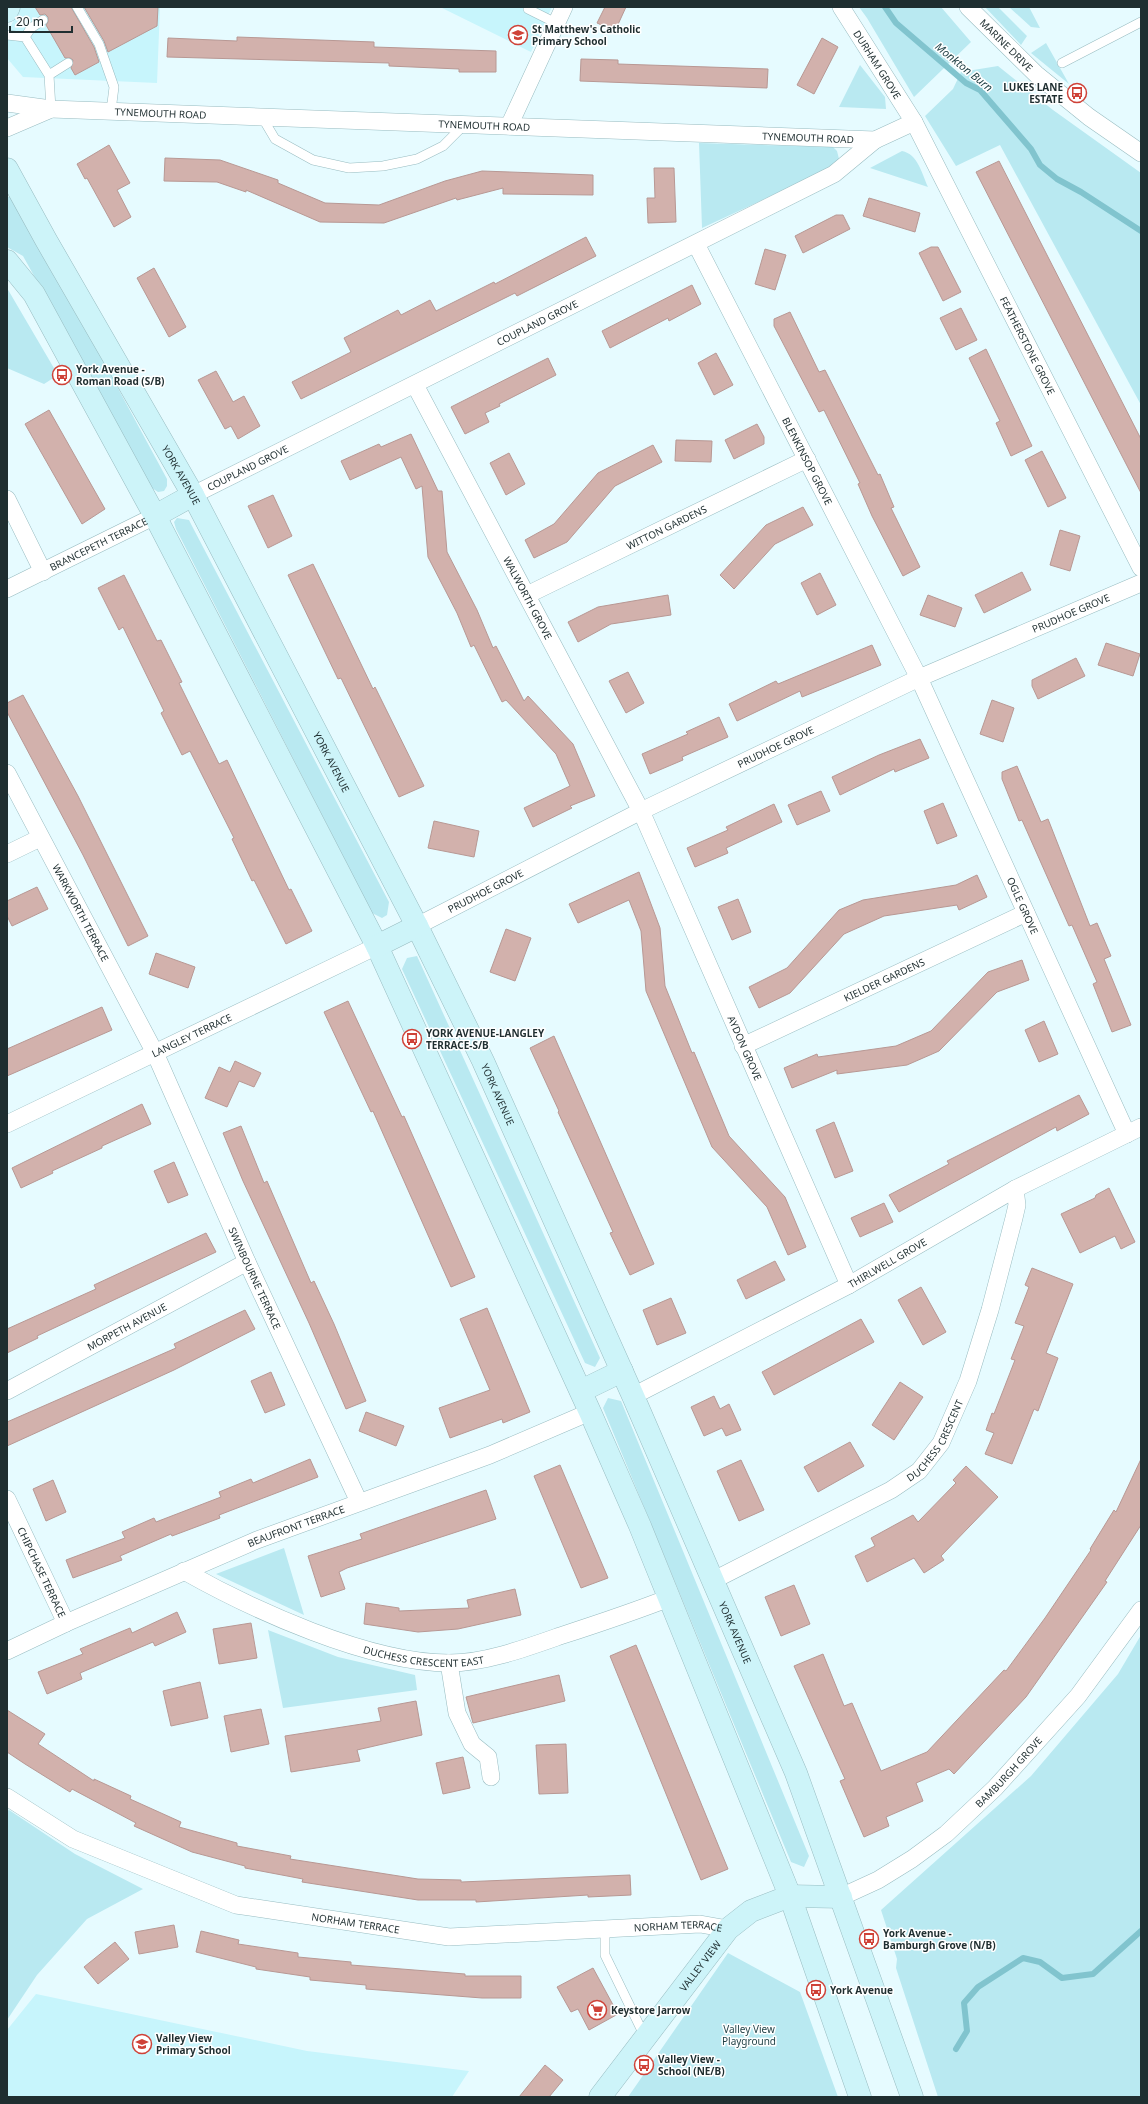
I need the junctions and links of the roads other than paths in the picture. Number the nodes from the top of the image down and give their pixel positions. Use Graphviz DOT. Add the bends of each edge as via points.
graph roads {
  1 [pos="9,7"];
  2 [pos="77,7"];
  3 [pos="529,7"];
  4 [pos="564,7"];
  5 [pos="841,7"];
  6 [pos="968,7"];
  7 [pos="7,11"];
  8 [pos="43,20"];
  9 [pos="1141,22"];
  10 [pos="556,23"];
  11 [pos="7,35"];
  12 [pos="25,37"];
  13 [pos="68,63"];
  14 [pos="1062,63"];
  15 [pos="49,75"];
  16 [pos="7,103"];
  17 [pos="52,109"];
  18 [pos="112,111"];
  19 [pos="262,117"];
  20 [pos="914,122"];
  21 [pos="465,124"];
  22 [pos="509,126"];
  23 [pos="7,128"];
  24 [pos="875,140"];
  25 [pos="1141,153"];
  26 [pos="7,169"];
  27 [pos="696,244"];
  28 [pos="7,261"];
  29 [pos="415,385"];
  30 [pos="806,459"];
  31 [pos="193,495"];
  32 [pos="7,499"];
  33 [pos="155,516"];
  34 [pos="1141,568"];
  35 [pos="43,572"];
  36 [pos="1141,582"];
  37 [pos="7,589"];
  38 [pos="527,595"];
  39 [pos="919,678"];
  40 [pos="7,773"];
  41 [pos="641,811"];
  42 [pos="40,838"];
  43 [pos="7,854"];
  44 [pos="1026,913"];
  45 [pos="417,926"];
  46 [pos="377,946"];
  47 [pos="743,1046"];
  48 [pos="155,1053"];
  49 [pos="7,1124"];
  50 [pos="1134,1131"];
  51 [pos="1015,1188"];
  52 [pos="247,1262"];
  53 [pos="849,1285"];
  54 [pos="622,1371"];
  55 [pos="7,1391"];
  56 [pos="581,1391"];
  57 [pos="633,1396"];
  58 [pos="590,1412"];
  59 [pos="7,1499"];
  60 [pos="359,1502"];
  61 [pos="184,1571"];
  62 [pos="712,1581"];
  63 [pos="669,1598"];
  64 [pos="1141,1610"];
  65 [pos="66,1623"];
  66 [pos="7,1651"];
  67 [pos="449,1663"];
  68 [pos="492,1778"];
  69 [pos="7,1797"];
  70 [pos="790,1896"];
  71 [pos="841,1897"];
  72 [pos="605,1929"];
  73 [pos="728,1929"];
  74 [pos="645,2037"];
  75 [pos="600,2097"];
  76 [pos="860,2097"];
  77 [pos="912,2097"];
  1 -- 7 [label="main road"];
  2 -- 18 [label="lane" via="114,87"];
  3 -- 10 [label="lane" via="528,9"];
  4 -- 10 [label="street"];
  5 -- 20 [label="street, DURHAM GROVE"];
  6 -- 25 [label="street, MARINE DRIVE" via="1036,74 1089,118"];
  8 -- 12 [label="lane" via="31,28"];
  9 -- 14 [label="lane"];
  10 -- 22 [label="street"];
  11 -- 12 [label="lane"];
  12 -- 15 [label="lane"];
  13 -- 15 [label="lane"];
  15 -- 17 [label="lane"];
  16 -- 17 [label="street, TYNEMOUTH ROAD"];
  17 -- 18 [label="street, TYNEMOUTH ROAD"];
  17 -- 23 [label="street, TYNEMOUTH ROAD"];
  18 -- 19 [label="street, TYNEMOUTH ROAD"];
  19 -- 21 [label="street, TYNEMOUTH ROAD"];
  19 -- 21 [label="lane" via="274,139 313,160 349,168 383,166 417,159 443,146"];
  20 -- 24 [label="street, TYNEMOUTH ROAD"];
  20 -- 34 [label="street, FEATHERSTONE GROVE"];
  21 -- 22 [label="street, TYNEMOUTH ROAD"];
  22 -- 24 [label="street, TYNEMOUTH ROAD"];
  24 -- 27 [label="street, COUPLAND GROVE" via="834,174"];
  26 -- 31 [label="main road, YORK AVENUE"];
  27 -- 29 [label="street, COUPLAND GROVE"];
  27 -- 30 [label="street, BLENKINSOP GROVE"];
  28 -- 33 [label="main road" via="34,294"];
  29 -- 31 [label="street, COUPLAND GROVE"];
  29 -- 38 [label="street, WALWORTH GROVE"];
  30 -- 38 [label="street, WITTON GARDENS"];
  30 -- 39 [label="street, BLENKINSOP GROVE"];
  31 -- 33 [label="main road"];
  31 -- 45 [label="main road, YORK AVENUE"];
  32 -- 35 [label="street, BRANCEPETH TERRACE"];
  33 -- 35 [label="street, BRANCEPETH TERRACE"];
  33 -- 46 [label="main road"];
  35 -- 37 [label="street, BRANCEPETH TERRACE"];
  36 -- 39 [label="street, PRUDHOE GROVE"];
  38 -- 41 [label="street, WALWORTH GROVE"];
  39 -- 41 [label="street, PRUDHOE GROVE"];
  39 -- 44 [label="street, OGLE GROVE"];
  40 -- 42 [label="street, WARKWORTH TERRACE"];
  41 -- 45 [label="street, PRUDHOE GROVE"];
  41 -- 47 [label="street, AYDON GROVE"];
  42 -- 43 [label="street"];
  42 -- 48 [label="street, WARKWORTH TERRACE"];
  44 -- 47 [label="street, KIELDER GARDENS"];
  44 -- 50 [label="street, OGLE GROVE"];
  45 -- 46 [label="main road"];
  45 -- 54 [label="main road, YORK AVENUE" via="483,1061"];
  46 -- 48 [label="street, LANGLEY TERRACE"];
  46 -- 56 [label="main road"];
  47 -- 53 [label="street, AYDON GROVE"];
  48 -- 49 [label="street, LANGLEY TERRACE"];
  48 -- 52 [label="street, SWINBOURNE TERRACE"];
  50 -- 51 [label="street, THIRLWELL GROVE"];
  51 -- 53 [label="street, THIRLWELL GROVE"];
  51 -- 62 [label="street, DUCHESS CRESCENT" via="1014,1218 990,1310 968,1381 942,1443 919,1471 891,1490"];
  52 -- 55 [label="street, MORPETH AVENUE"];
  52 -- 60 [label="street, SWINBOURNE TERRACE"];
  53 -- 57 [label="street, THIRLWELL GROVE"];
  54 -- 56 [label="main road"];
  54 -- 57 [label="main road, YORK AVENUE"];
  56 -- 58 [label="main road"];
  57 -- 62 [label="main road, YORK AVENUE"];
  58 -- 60 [label="street, BEAUFRONT TERRACE" via="490,1455"];
  58 -- 63 [label="main road"];
  59 -- 65 [label="street, CHIPCHASE TERRACE"];
  60 -- 61 [label="street, BEAUFRONT TERRACE" via="257,1540"];
  61 -- 65 [label="street, BEAUFRONT TERRACE"];
  61 -- 67 [label="street, DUCHESS CRESCENT EAST" via="271,1613 346,1643 400,1657"];
  62 -- 71 [label="main road, YORK AVENUE" via="796,1773"];
  63 -- 67 [label="street, DUCHESS CRESCENT EAST" via="498,1656"];
  63 -- 70 [label="main road"];
  64 -- 71 [label="street, BAMBURGH GROVE" via="1078,1696 995,1788 946,1834 912,1859 878,1880"];
  65 -- 66 [label="street, BEAUFRONT TERRACE"];
  67 -- 68 [label="street" via="458,1713 472,1744 488,1757"];
  69 -- 72 [label="street, NORHAM TERRACE" via="73,1839 236,1905 449,1937"];
  70 -- 71 [label="main road"];
  70 -- 73 [label="main road, VALLEY VIEW" via="751,1911"];
  70 -- 76 [label="main road"];
  71 -- 77 [label="main road, YORK AVENUE"];
  72 -- 73 [label="street, NORHAM TERRACE" via="700,1924"];
  72 -- 74 [label="lane" via="605,1956"];
  73 -- 74 [label="main road, VALLEY VIEW"];
  74 -- 75 [label="main road, VALLEY VIEW"];
}
